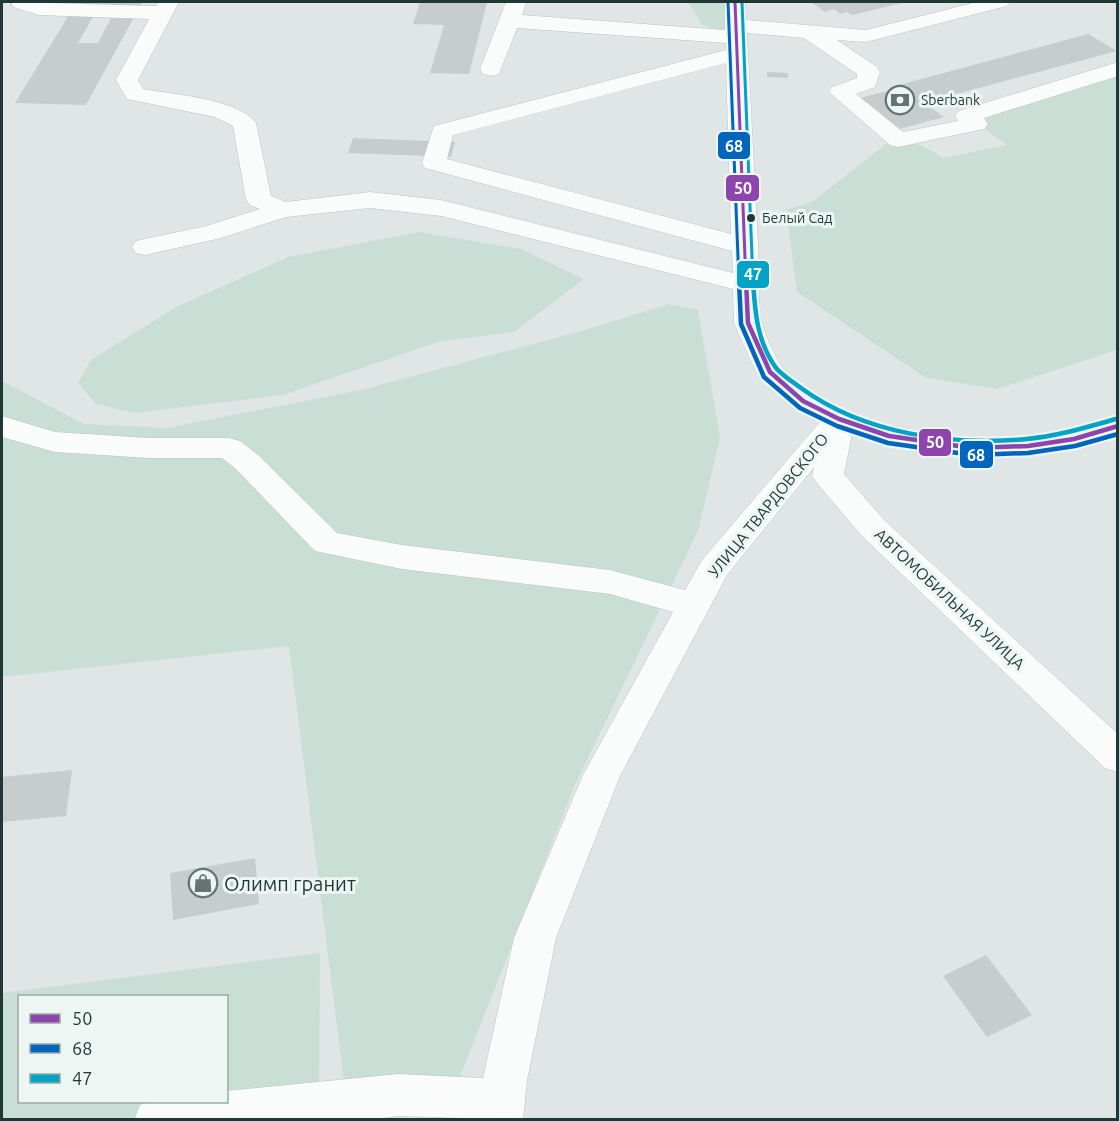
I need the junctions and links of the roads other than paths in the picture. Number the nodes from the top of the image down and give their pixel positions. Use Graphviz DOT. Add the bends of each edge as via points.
graph roads {
  1 [pos="21,2"];
  2 [pos="548,2"];
  3 [pos="1000,2"];
  4 [pos="166,7"];
  5 [pos="513,11"];
  6 [pos="736,30"];
  7 [pos="810,32"];
  8 [pos="491,69"];
  9 [pos="1118,69"];
  10 [pos="283,210"];
  11 [pos="745,246"];
  12 [pos="145,247"];
  13 [pos="746,284"];
  14 [pos="839,419"];
  15 [pos="2,426"];
  16 [pos="1118,426"];
  17 [pos="693,605"];
  18 [pos="1118,757"];
  19 [pos="501,1110"];
  20 [pos="156,1119"];
  1 -- 4 [label="street" via="39,9"];
  2 -- 6 [label="street" via="557,8"];
  3 -- 7 [label="street" via="866,36"];
  4 -- 10 [label="street" via="127,80 135,94 222,111 244,123 259,200"];
  5 -- 6 [label="street"];
  5 -- 8 [label="street"];
  6 -- 7 [label="street"];
  6 -- 11 [label="street, УЛИЦА ТВАРДОВСКОГО"];
  6 -- 11 [label="street" via="442,131 434,163"];
  7 -- 9 [label="street" via="868,72 867,82 840,92 898,141 976,124 967,116"];
  10 -- 12 [label="street"];
  10 -- 13 [label="street" via="370,200 441,208"];
  11 -- 13 [label="street, УЛИЦА ТВАРДОВСКОГО"];
  13 -- 14 [label="street, УЛИЦА ТВАРДОВСКОГО" via="748,323 770,372 803,401"];
  14 -- 16 [label="street" via="889,436 972,448 1028,447 1074,440"];
  14 -- 17 [label="street, УЛИЦА ТВАРДОВСКОГО" via="714,568"];
  14 -- 18 [label="street, АВТОМОБИЛЬНАЯ УЛИЦА" via="828,476 873,528"];
  15 -- 17 [label="street" via="55,442 229,448 327,543 402,557 610,582"];
  17 -- 19 [label="street, УЛИЦА ТВАРДОВСКОГО" via="602,776 535,938"];
  19 -- 20 [label="street" via="398,1095"];
}
